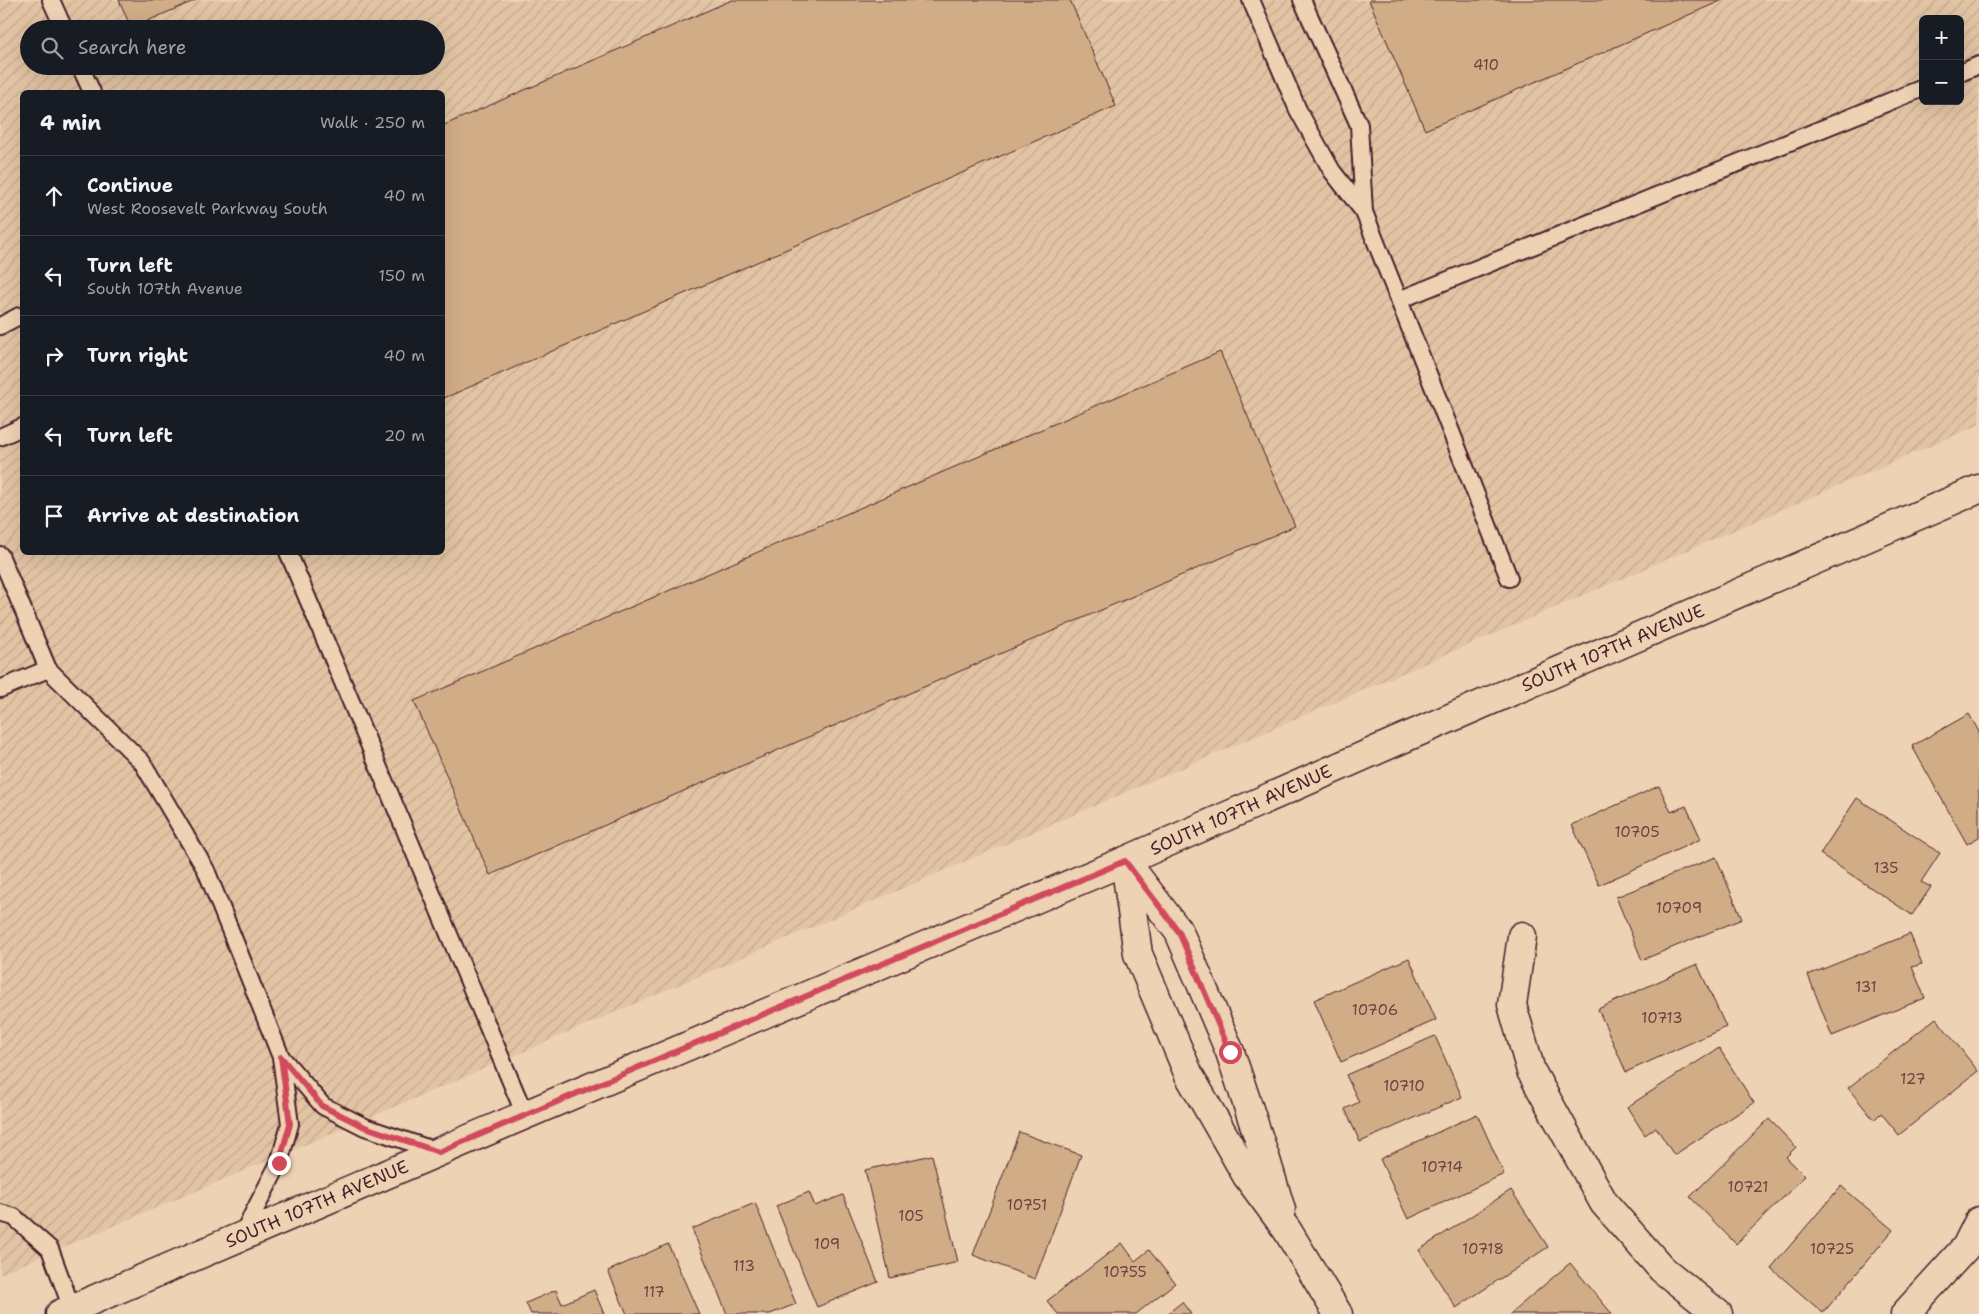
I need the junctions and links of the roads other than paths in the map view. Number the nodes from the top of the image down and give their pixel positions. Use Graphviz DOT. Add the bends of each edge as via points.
graph roads {
  1 [pos="51,0"];
  2 [pos="1250,0"];
  3 [pos="1302,0"];
  4 [pos="60,20"];
  5 [pos="1979,65"];
  6 [pos="1964,71"];
  7 [pos="84,75"];
  8 [pos="91,90"];
  9 [pos="1919,90"];
  10 [pos="1364,212"];
  11 [pos="1400,300"];
  12 [pos="19,316"];
  13 [pos="0,326"];
  14 [pos="20,428"];
  15 [pos="0,437"];
  16 [pos="1979,489"];
  17 [pos="0,555"];
  18 [pos="289,555"];
  19 [pos="1509,578"];
  20 [pos="48,669"];
  21 [pos="0,689"];
  22 [pos="1125,861"];
  23 [pos="1522,936"];
  24 [pos="281,1057"];
  25 [pos="525,1115"];
  26 [pos="439,1152"];
  27 [pos="0,1213"];
  28 [pos="1979,1221"];
  29 [pos="1287,1230"];
  30 [pos="241,1237"];
  31 [pos="66,1311"];
  32 [pos="1338,1314"];
  33 [pos="1718,1314"];
  34 [pos="1905,1314"];
  1 -- 4 [label="lane"];
  2 -- 10 [label="lane" via="1298,110 1332,171"];
  3 -- 10 [label="lane" via="1359,126"];
  5 -- 6 [label="lane"];
  7 -- 8 [label="lane"];
  9 -- 11 [label="lane"];
  10 -- 11 [label="lane"];
  11 -- 19 [label="lane"];
  12 -- 13 [label="lane"];
  14 -- 15 [label="lane"];
  16 -- 22 [label="main road, SOUTH 107TH AVENUE"];
  17 -- 20 [label="lane"];
  18 -- 25 [label="lane"];
  20 -- 21 [label="lane"];
  20 -- 24 [label="lane" via="142,762 206,870"];
  22 -- 25 [label="main road, SOUTH 107TH AVENUE"];
  22 -- 29 [label="main road" via="1179,932 1230,1052"];
  22 -- 29 [label="main road" via="1138,954 1189,1076 1247,1176"];
  23 -- 33 [label="main road" via="1512,1006 1531,1071 1604,1203 1662,1269"];
  24 -- 26 [label="lane" via="322,1106 365,1127"];
  24 -- 30 [label="lane" via="290,1124 279,1163"];
  25 -- 26 [label="main road, SOUTH 107TH AVENUE"];
  26 -- 30 [label="main road, SOUTH 107TH AVENUE"];
  27 -- 31 [label="lane" via="14,1218 50,1249"];
  28 -- 34 [label="main road" via="1966,1247"];
  29 -- 32 [label="main road"];
  30 -- 31 [label="main road, SOUTH 107TH AVENUE"];
}
